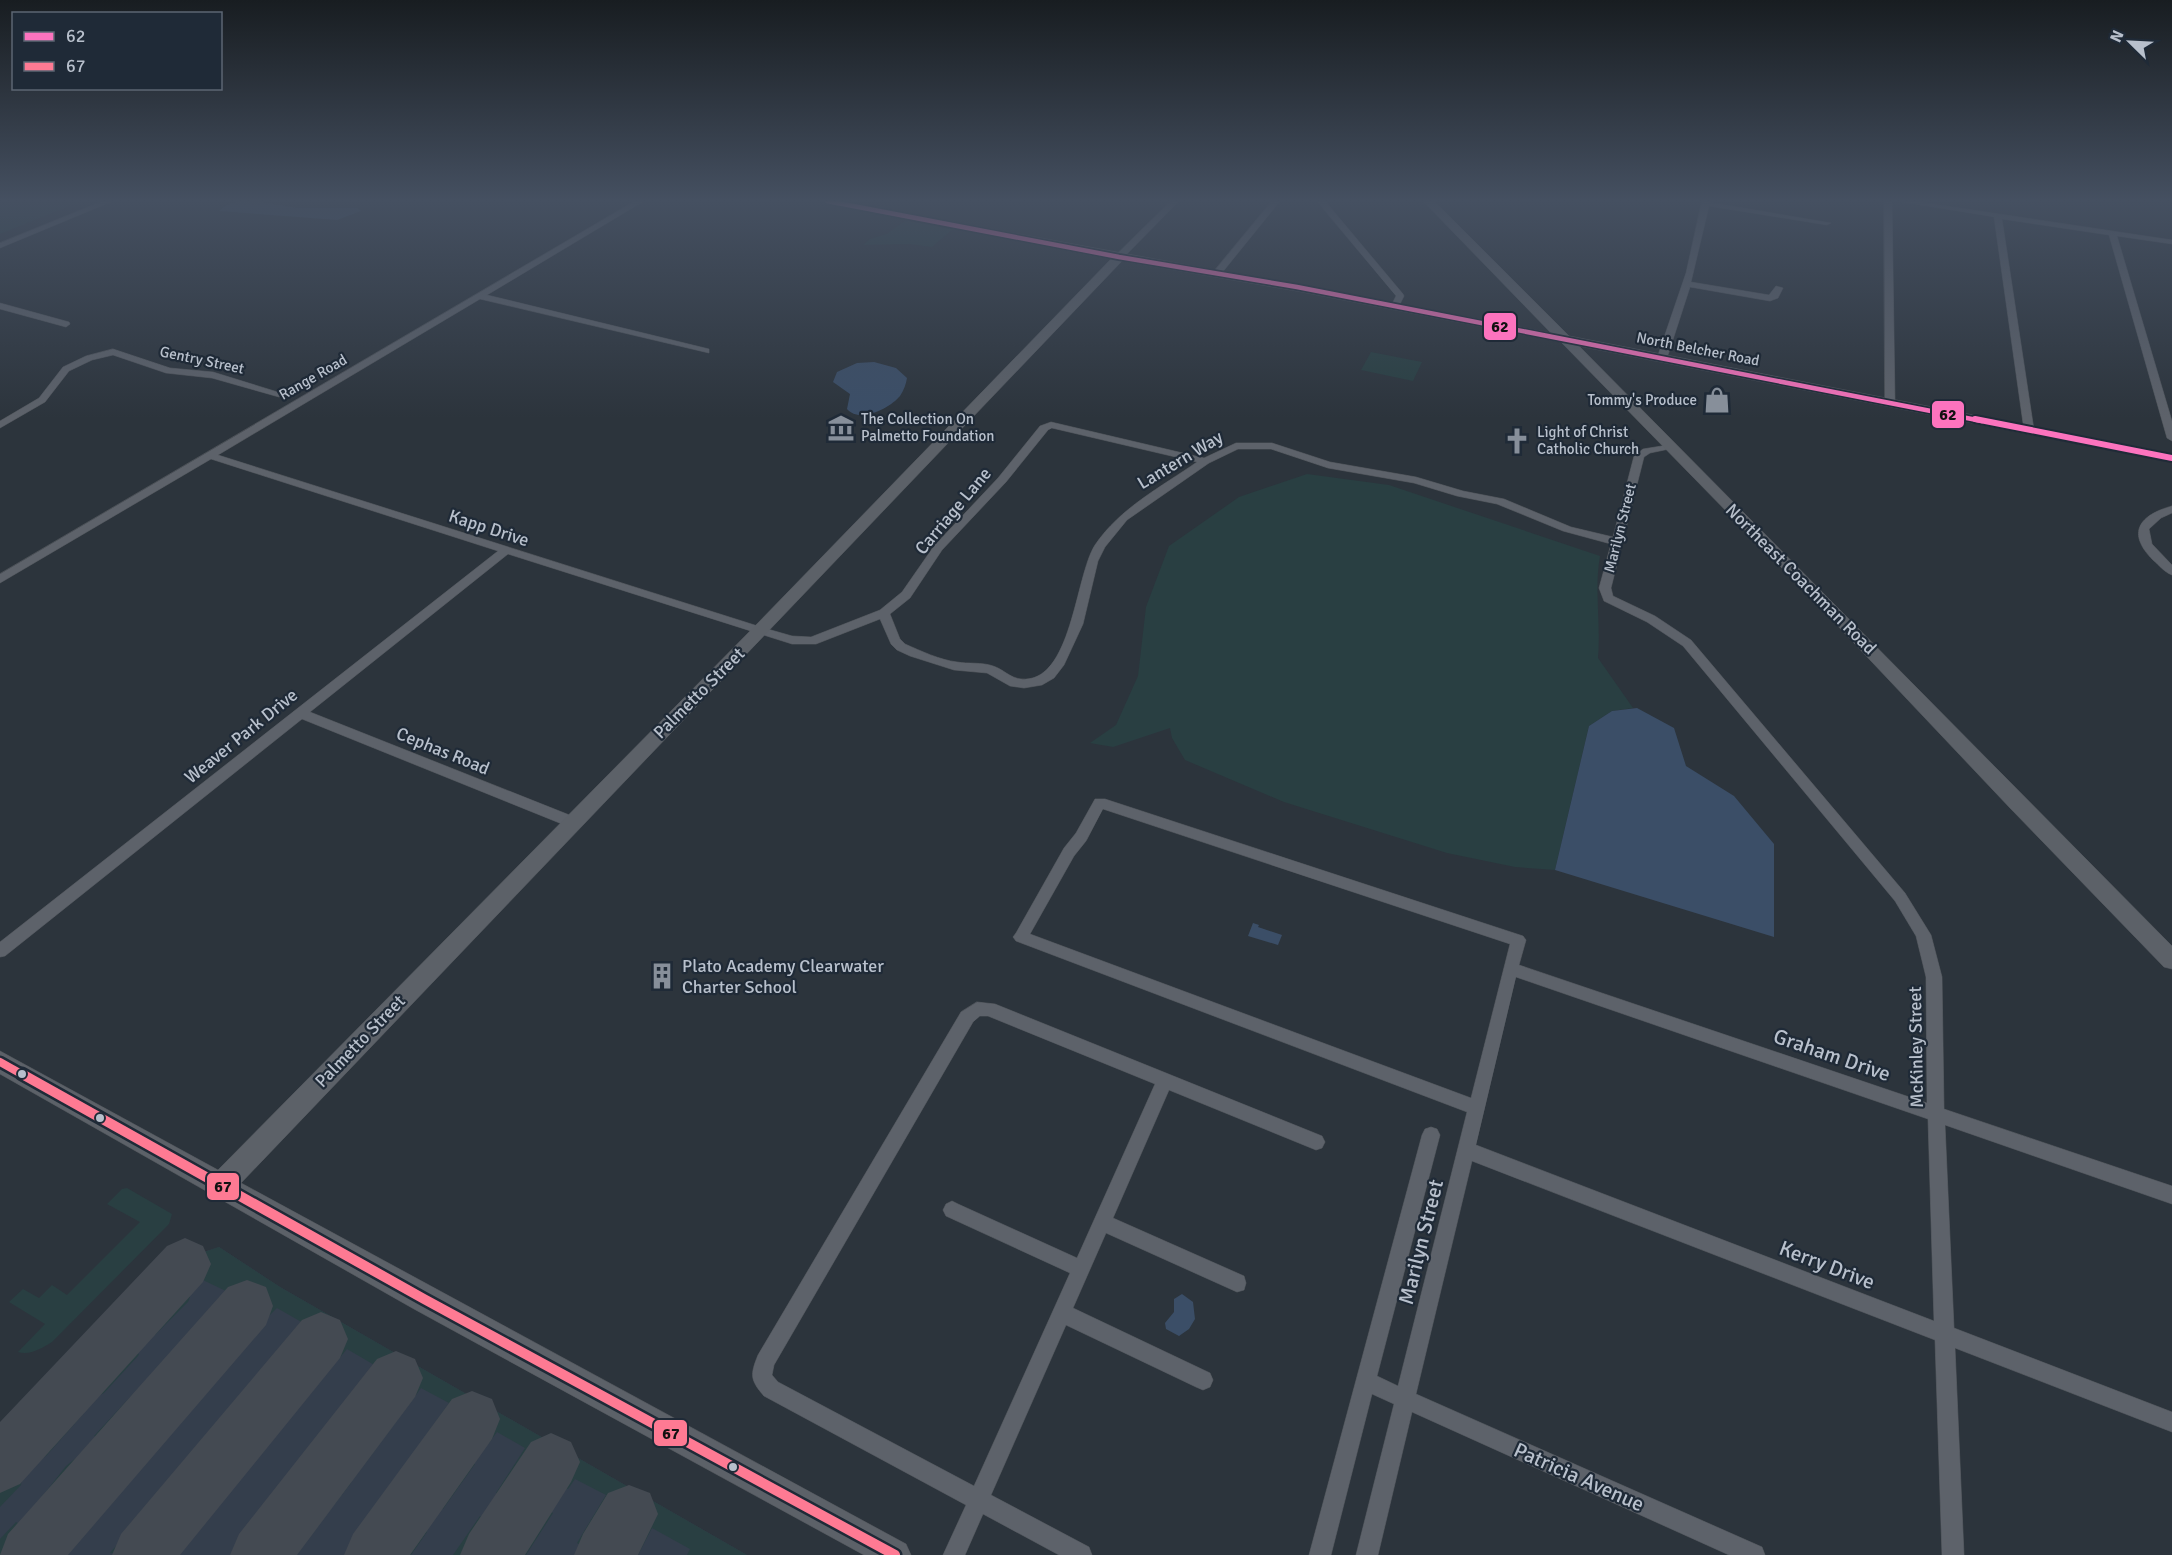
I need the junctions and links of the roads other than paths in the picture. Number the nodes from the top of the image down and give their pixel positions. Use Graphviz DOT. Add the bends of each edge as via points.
graph roads {
  1 [pos="517,274"];
  2 [pos="1103,274"];
  3 [pos="1226,274"];
  4 [pos="1381,274"];
  5 [pos="1499,274"];
  6 [pos="1689,274"];
  7 [pos="1889,274"];
  8 [pos="2007,274"];
  9 [pos="2124,274"];
  10 [pos="1687,284"];
  11 [pos="1779,288"];
  12 [pos="479,296"];
  13 [pos="0,306"];
  14 [pos="1395,306"];
  15 [pos="1534,309"];
  16 [pos="66,324"];
  17 [pos="1494,326"];
  18 [pos="1564,339"];
  19 [pos="706,351"];
  20 [pos="1662,358"];
  21 [pos="279,394"];
  22 [pos="1890,403"];
  23 [pos="0,424"];
  24 [pos="2030,430"];
  25 [pos="2172,438"];
  26 [pos="1670,446"];
  27 [pos="209,455"];
  28 [pos="2172,458"];
  29 [pos="1205,461"];
  30 [pos="2172,509"];
  31 [pos="1617,542"];
  32 [pos="505,550"];
  33 [pos="2172,572"];
  34 [pos="0,579"];
  35 [pos="1608,598"];
  36 [pos="884,614"];
  37 [pos="760,631"];
  38 [pos="300,713"];
  39 [pos="572,822"];
  40 [pos="0,951"];
  41 [pos="2172,960"];
  42 [pos="1511,969"];
  43 [pos="0,1062"];
  44 [pos="1165,1080"];
  45 [pos="1477,1108"];
  46 [pos="1936,1114"];
  47 [pos="1431,1135"];
  48 [pos="1316,1142"];
  49 [pos="1466,1150"];
  50 [pos="222,1184"];
  51 [pos="2172,1194"];
  52 [pos="952,1210"];
  53 [pos="1102,1222"];
  54 [pos="1081,1269"];
  55 [pos="1237,1283"];
  56 [pos="1062,1313"];
  57 [pos="1945,1334"];
  58 [pos="1203,1380"];
  59 [pos="1367,1382"];
  60 [pos="1405,1399"];
  61 [pos="2172,1422"];
  62 [pos="979,1500"];
  63 [pos="896,1555"];
  64 [pos="954,1555"];
  65 [pos="1081,1555"];
  66 [pos="1320,1555"];
  67 [pos="1367,1555"];
  68 [pos="1754,1555"];
  69 [pos="1953,1555"];
  1 -- 12 [label="street, Range Road"];
  2 -- 37 [label="main road, Palmetto Street"];
  3 -- 14 [label="main road, North Belcher Road"];
  4 -- 14 [label="street" via="1400,296"];
  5 -- 15 [label="main road, Northeast Coachman Road"];
  6 -- 10 [label="street"];
  7 -- 22 [label="street"];
  8 -- 24 [label="street"];
  9 -- 25 [label="street"];
  10 -- 11 [label="street" via="1770,298"];
  10 -- 20 [label="street"];
  12 -- 19 [label="street"];
  12 -- 27 [label="street, Range Road"];
  13 -- 16 [label="street"];
  14 -- 17 [label="main road, North Belcher Road"];
  15 -- 17 [label="main road" via="1526,318"];
  15 -- 18 [label="main road, Northeast Coachman Road"];
  17 -- 18 [label="main road, North Belcher Road"];
  18 -- 20 [label="main road, North Belcher Road"];
  18 -- 26 [label="main road, Northeast Coachman Road"];
  20 -- 22 [label="main road, North Belcher Road"];
  21 -- 23 [label="street, Gentry Street" via="213,375 169,371 113,352 66,369 42,400"];
  22 -- 24 [label="main road, North Belcher Road"];
  24 -- 28 [label="main road, North Belcher Road"];
  26 -- 31 [label="street, Marilyn Street" via="1639,456"];
  26 -- 41 [label="main road, Northeast Coachman Road"];
  27 -- 32 [label="street, Kapp Drive"];
  27 -- 34 [label="street, Range Road"];
  29 -- 31 [label="street, Lantern Way" via="1236,446 1272,446 1328,465 1395,475 1500,501 1567,529"];
  29 -- 36 [label="street, Carriage Lane" via="1051,425 938,548 906,595"];
  29 -- 36 [label="street, Lantern Way" via="1131,510 1100,546 1092,561 1077,624 1058,665 1038,682 1010,682 990,669 954,666 914,653 895,641"];
  30 -- 33 [label="street" via="2152,518 2141,530 2147,548"];
  31 -- 35 [label="street, Marilyn Street" via="1605,588"];
  32 -- 37 [label="street, Kapp Drive"];
  32 -- 38 [label="street, Weaver Park Drive"];
  35 -- 46 [label="street, McKinley Street" via="1666,627 1687,643 1900,897 1923,935 1934,977"];
  36 -- 37 [label="street, Carriage Lane" via="812,640 792,640"];
  37 -- 39 [label="main road, Palmetto Street"];
  38 -- 39 [label="street, Cephas Road"];
  38 -- 40 [label="street, Weaver Park Drive"];
  39 -- 50 [label="main road, Palmetto Street"];
  42 -- 45 [label="street, Marilyn Street"];
  42 -- 45 [label="street, Marilyn Street" via="1518,940 1100,803 1021,937"];
  42 -- 46 [label="street, Graham Drive"];
  43 -- 50 [label="main road"];
  44 -- 48 [label="street"];
  44 -- 53 [label="street"];
  44 -- 62 [label="street" via="989,1009 976,1009 967,1017 765,1362 762,1378 771,1389"];
  45 -- 49 [label="street, Marilyn Street"];
  46 -- 51 [label="street, Graham Drive"];
  46 -- 57 [label="street, McKinley Street"];
  47 -- 59 [label="street"];
  49 -- 57 [label="street, Kerry Drive"];
  49 -- 60 [label="street, Marilyn Street"];
  50 -- 63 [label="main road" via="424,1299"];
  52 -- 54 [label="street"];
  53 -- 54 [label="street"];
  53 -- 55 [label="street"];
  54 -- 56 [label="street"];
  56 -- 58 [label="street"];
  56 -- 62 [label="street"];
  57 -- 61 [label="street, Kerry Drive"];
  57 -- 69 [label="street, McKinley Street"];
  59 -- 60 [label="street, Patricia Avenue"];
  59 -- 66 [label="street"];
  60 -- 67 [label="street, Marilyn Street"];
  60 -- 68 [label="street, Patricia Avenue"];
  62 -- 64 [label="street"];
  62 -- 65 [label="street"];
}
